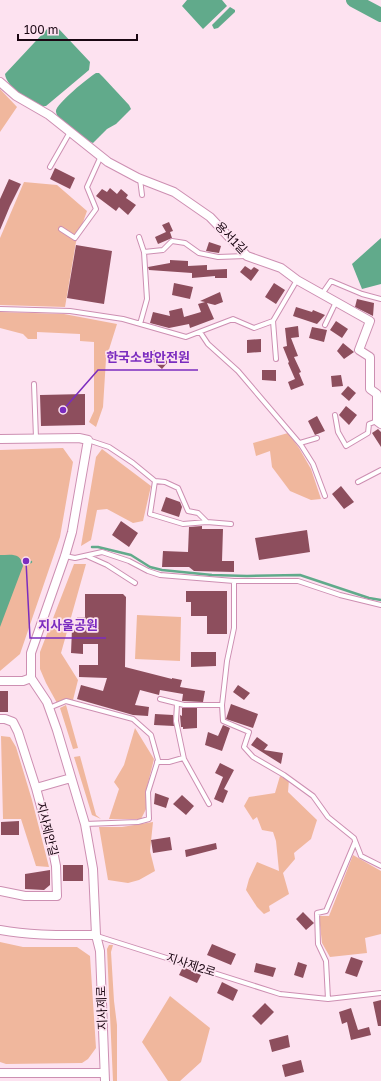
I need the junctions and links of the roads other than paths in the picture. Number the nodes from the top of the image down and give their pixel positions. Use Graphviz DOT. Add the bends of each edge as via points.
graph roads {
  1 [pos="0,82"];
  2 [pos="70,132"];
  3 [pos="101,156"];
  4 [pos="50,167"];
  5 [pos="140,179"];
  6 [pos="142,195"];
  7 [pos="61,229"];
  8 [pos="139,237"];
  9 [pos="144,252"];
  10 [pos="247,256"];
  11 [pos="297,280"];
  12 [pos="322,294"];
  13 [pos="381,299"];
  14 [pos="336,302"];
  15 [pos="0,309"];
  16 [pos="273,321"];
  17 [pos="140,324"];
  18 [pos="325,325"];
  19 [pos="200,332"];
  20 [pos="276,359"];
  21 [pos="34,384"];
  22 [pos="335,414"];
  23 [pos="379,422"];
  24 [pos="317,438"];
  25 [pos="0,439"];
  26 [pos="36,439"];
  27 [pos="88,440"];
  28 [pos="300,443"];
  29 [pos="381,470"];
  30 [pos="155,481"];
  31 [pos="358,482"];
  32 [pos="325,496"];
  33 [pos="208,522"];
  34 [pos="231,524"];
  35 [pos="65,556"];
  36 [pos="86,556"];
  37 [pos="234,582"];
  38 [pos="135,583"];
  39 [pos="381,605"];
  40 [pos="32,678"];
  41 [pos="0,681"];
  42 [pos="160,699"];
  43 [pos="177,704"];
  44 [pos="222,705"];
  45 [pos="49,708"];
  46 [pos="0,719"];
  47 [pos="184,758"];
  48 [pos="158,762"];
  49 [pos="71,778"];
  50 [pos="36,788"];
  51 [pos="208,804"];
  52 [pos="85,824"];
  53 [pos="356,842"];
  54 [pos="381,866"];
  55 [pos="0,891"];
  56 [pos="0,930"];
  57 [pos="96,935"];
  58 [pos="381,993"];
  59 [pos="328,999"];
  60 [pos="0,1073"];
  61 [pos="104,1077"];
  1 -- 2 [label="street, 용서1길" via="16,96 49,115"];
  2 -- 3 [label="street, 용서1길"];
  2 -- 4 [label="lane"];
  3 -- 5 [label="street, 용서1길"];
  3 -- 7 [label="lane" via="87,187 96,209 75,238"];
  5 -- 6 [label="lane"];
  5 -- 10 [label="street, 용서1길" via="174,192 210,216"];
  8 -- 9 [label="lane"];
  9 -- 10 [label="lane" via="163,250 172,241 185,243 199,253 218,258"];
  9 -- 17 [label="lane" via="147,299"];
  10 -- 11 [label="street, 용서1길" via="281,268"];
  11 -- 12 [label="street, 용서1길"];
  11 -- 16 [label="lane"];
  12 -- 13 [label="lane" via="331,281"];
  12 -- 14 [label="street, 용서1길"];
  14 -- 18 [label="lane"];
  14 -- 23 [label="street, 용서1길" via="370,321 359,350 370,357 370,389 377,394"];
  15 -- 17 [label="lane" via="70,311"];
  16 -- 19 [label="lane" via="254,328 233,319"];
  16 -- 20 [label="lane"];
  17 -- 19 [label="lane" via="186,337"];
  19 -- 28 [label="lane" via="208,344 238,370"];
  21 -- 26 [label="lane"];
  22 -- 23 [label="lane" via="338,432 346,446 368,433 369,424"];
  24 -- 28 [label="lane"];
  25 -- 26 [label="street"];
  26 -- 27 [label="street"];
  27 -- 30 [label="lane" via="109,447"];
  27 -- 35 [label="street"];
  28 -- 32 [label="lane" via="313,464"];
  29 -- 31 [label="lane"];
  30 -- 33 [label="lane" via="166,482 178,488 188,511 198,513"];
  30 -- 33 [label="lane" via="150,514 183,524"];
  33 -- 34 [label="lane"];
  35 -- 36 [label="lane"];
  35 -- 40 [label="street" via="32,653"];
  36 -- 37 [label="lane" via="102,552 160,575"];
  36 -- 38 [label="lane" via="107,565"];
  37 -- 39 [label="lane" via="298,581"];
  37 -- 44 [label="lane" via="234,628"];
  40 -- 41 [label="street" via="24,681"];
  40 -- 45 [label="street, 지사제로"];
  42 -- 43 [label="lane"];
  43 -- 44 [label="lane"];
  43 -- 47 [label="lane" via="176,721"];
  44 -- 53 [label="lane" via="223,721 249,732 244,747 254,757 313,796 328,817"];
  45 -- 48 [label="lane" via="66,701 133,719 151,735"];
  45 -- 49 [label="street, 지사제로"];
  46 -- 50 [label="street, 지사제안길" via="12,722 18,732"];
  47 -- 48 [label="lane"];
  47 -- 51 [label="lane"];
  48 -- 52 [label="lane" via="148,792 150,819 138,822"];
  49 -- 50 [label="street"];
  49 -- 52 [label="street, 지사제로"];
  50 -- 55 [label="street, 지사제안길" via="54,851 56,896 25,896"];
  52 -- 57 [label="street, 지사제로" via="94,869"];
  53 -- 54 [label="lane" via="361,856"];
  53 -- 59 [label="lane" via="326,911 317,913 318,944 326,961"];
  56 -- 57 [label="street, 지사제2로" via="50,935"];
  57 -- 59 [label="lane, 지사제2로" via="280,994"];
  57 -- 61 [label="street, 지사제로" via="100,951"];
  58 -- 59 [label="lane, 지사제2로"];
  60 -- 61 [label="street"];
}
